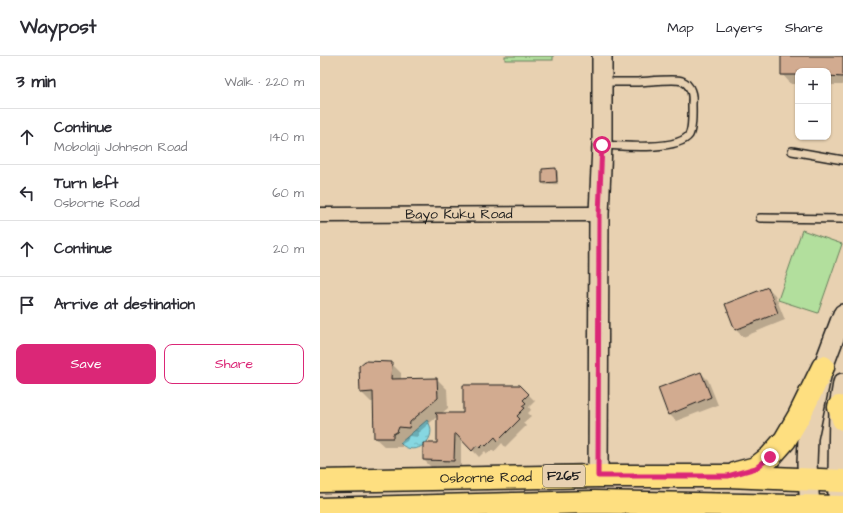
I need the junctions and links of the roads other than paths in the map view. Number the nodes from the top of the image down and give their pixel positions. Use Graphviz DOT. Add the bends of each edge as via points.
graph roads {
  1 [pos="602,56"];
  2 [pos="602,82"];
  3 [pos="602,145"];
  4 [pos="792,151"];
  5 [pos="843,160"];
  6 [pos="599,214"];
  7 [pos="320,215"];
  8 [pos="760,218"];
  9 [pos="843,220"];
  10 [pos="843,314"];
  11 [pos="824,367"];
  12 [pos="843,383"];
  13 [pos="841,413"];
  14 [pos="598,476"];
  15 [pos="728,476"];
  16 [pos="808,479"];
  17 [pos="320,481"];
  18 [pos="840,481"];
  19 [pos="320,509"];
  20 [pos="716,509"];
  21 [pos="830,509"];
  1 -- 2 [label="main road"];
  2 -- 3 [label="main road"];
  2 -- 3 [label="lane" via="678,80 686,83 692,98 691,130 680,142 632,147"];
  3 -- 6 [label="main road"];
  4 -- 5 [label="lane"];
  6 -- 7 [label="street, Bayo Kuku Road"];
  6 -- 14 [label="main road"];
  8 -- 9 [label="lane"];
  10 -- 11 [label="main road"];
  11 -- 15 [label="main road" via="785,440 756,468"];
  11 -- 16 [label="main road" via="808,438"];
  12 -- 13 [label="main road"];
  13 -- 18 [label="main road" via="838,472"];
  14 -- 15 [label="main road, Osborne Road / F265"];
  14 -- 17 [label="main road, Osborne Road / F265"];
  15 -- 16 [label="main road, Osborne Road / F265"];
  16 -- 18 [label="main road, Osborne Road / F265"];
  16 -- 21 [label="main road"];
  18 -- 21 [label="main road"];
  19 -- 20 [label="main road, Osborne Road / F265" via="595,502"];
  20 -- 21 [label="main road, Osborne Road / F265"];
}
